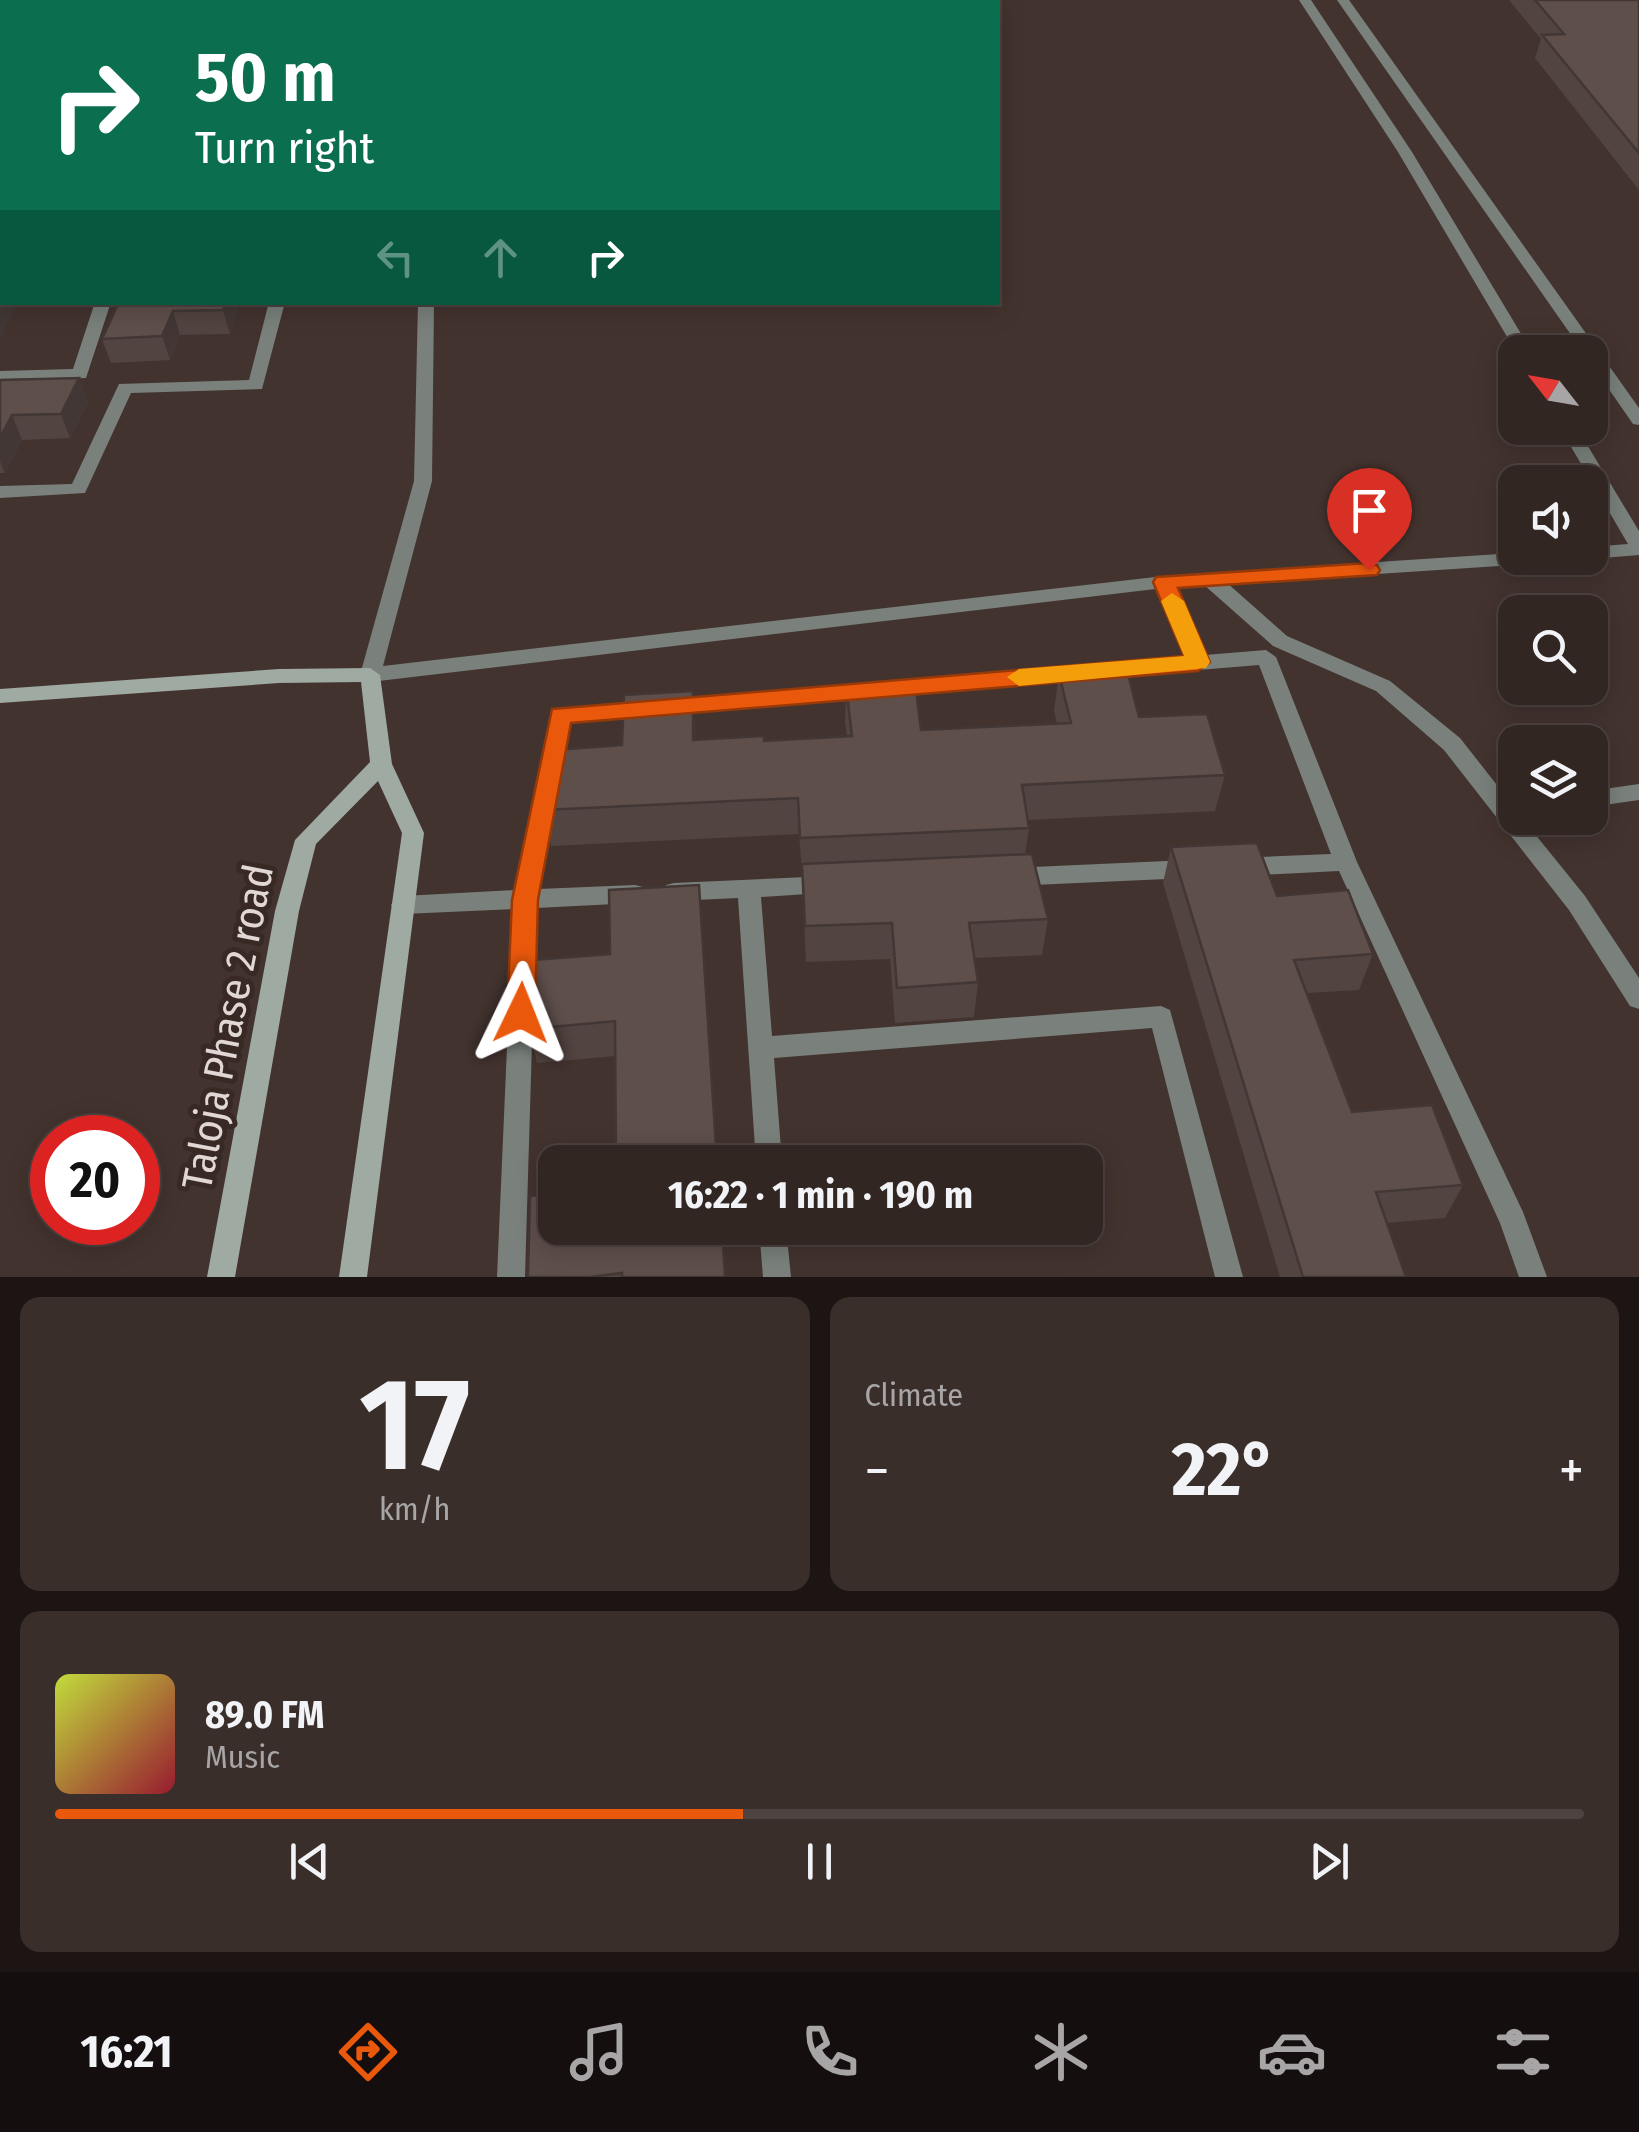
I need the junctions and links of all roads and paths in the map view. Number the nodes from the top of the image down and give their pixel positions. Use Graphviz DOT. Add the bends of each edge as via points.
graph roads {
  1 [pos="1305,0"];
  2 [pos="1343,0"];
  3 [pos="102,305"];
  4 [pos="276,305"];
  5 [pos="426,305"];
  6 [pos="1514,335"];
  7 [pos="0,376"];
  8 [pos="1639,420"];
  9 [pos="1578,445"];
  10 [pos="0,492"];
  11 [pos="1639,548"];
  12 [pos="1608,551"];
  13 [pos="1498,560"];
  14 [pos="1210,579"];
  15 [pos="1164,582"];
  16 [pos="1198,662"];
  17 [pos="370,675"];
  18 [pos="0,696"];
  19 [pos="381,764"];
  20 [pos="1639,792"];
  21 [pos="1608,796"];
  22 [pos="1498,797"];
  23 [pos="1527,835"];
  24 [pos="1346,862"];
  25 [pos="988,878"];
  26 [pos="848,884"];
  27 [pos="749,888"];
  28 [pos="525,900"];
  29 [pos="403,905"];
  30 [pos="1639,999"];
  31 [pos="760,1048"];
  32 [pos="768,1145"];
  33 [pos="775,1245"];
  34 [pos="221,1277"];
  35 [pos="353,1277"];
  36 [pos="510,1277"];
  37 [pos="777,1277"];
  38 [pos="1229,1277"];
  39 [pos="1533,1277"];
  1 -- 6 [label="street"];
  2 -- 8 [label="street"];
  3 -- 7 [label="street" via="80,374"];
  4 -- 10 [label="street" via="256,385 125,388 78,489"];
  5 -- 17 [label="street" via="422,481"];
  9 -- 11 [label="street"];
  11 -- 12 [label="street"];
  13 -- 14 [label="street"];
  14 -- 15 [label="street"];
  14 -- 22 [label="street" via="1280,640 1383,686 1452,744"];
  15 -- 16 [label="street"];
  15 -- 17 [label="street"];
  16 -- 24 [label="street" via="1266,657"];
  16 -- 28 [label="street" via="560,715"];
  17 -- 18 [label="street"];
  17 -- 19 [label="street"];
  19 -- 29 [label="street" via="413,833"];
  19 -- 34 [label="street, Taloja Phase 2 road" via="306,840 287,911"];
  20 -- 21 [label="street"];
  23 -- 30 [label="street"];
  24 -- 25 [label="street"];
  24 -- 39 [label="street"];
  26 -- 27 [label="street"];
  27 -- 28 [label="street"];
  27 -- 31 [label="street"];
  28 -- 29 [label="street"];
  28 -- 36 [label="street"];
  29 -- 35 [label="street"];
  31 -- 32 [label="street"];
  31 -- 38 [label="street" via="1161,1017"];
  33 -- 37 [label="street"];
}
